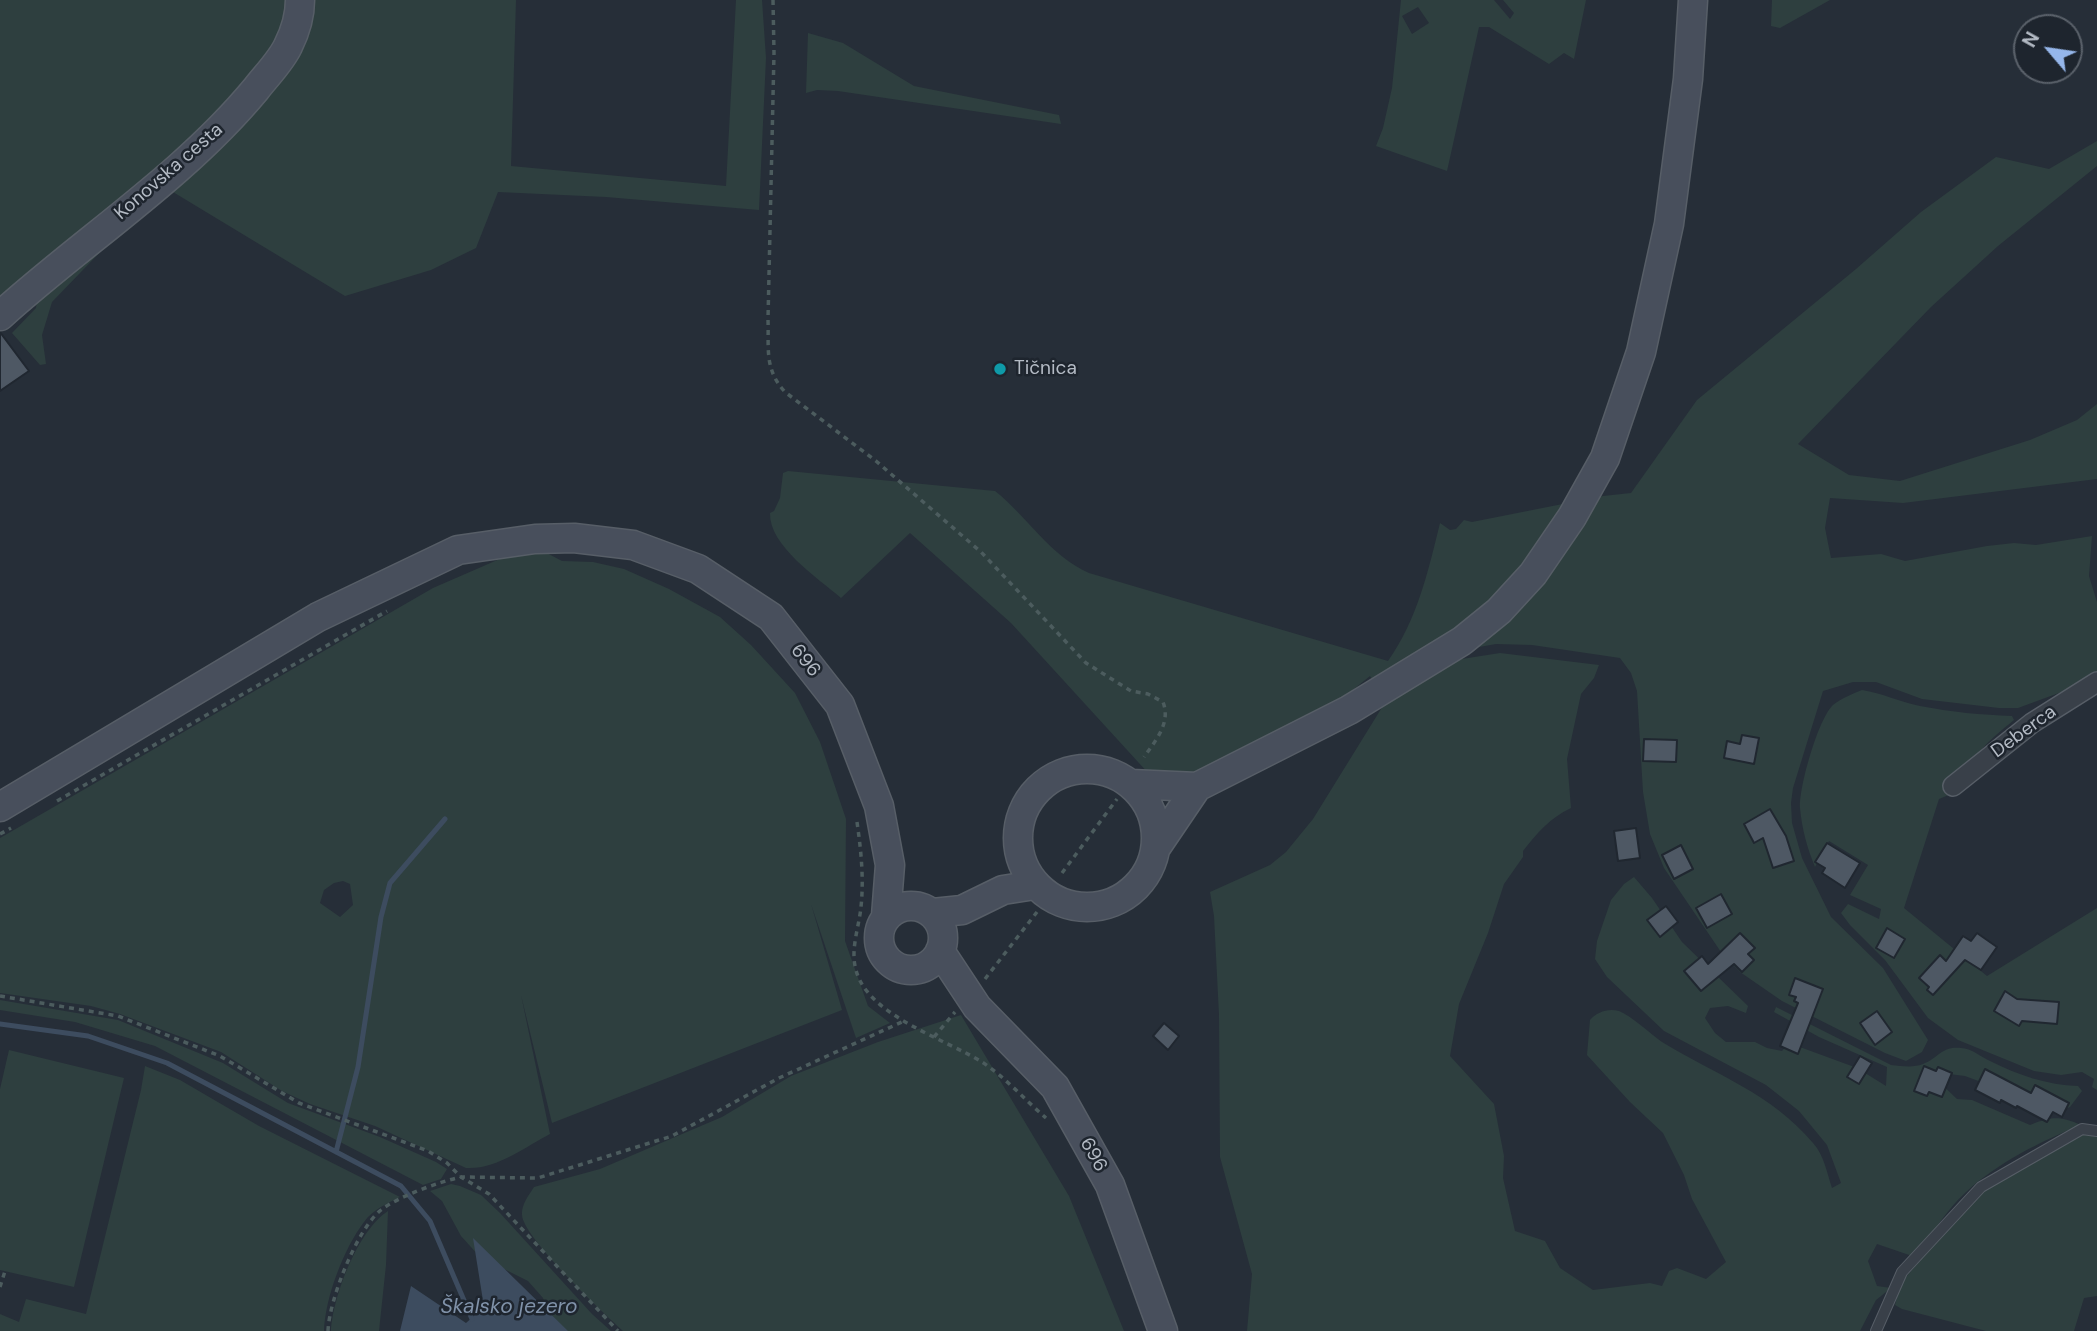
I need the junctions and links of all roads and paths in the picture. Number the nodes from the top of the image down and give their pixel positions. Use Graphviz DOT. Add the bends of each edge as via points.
graph roads {
  1 [pos="300,0"];
  2 [pos="773,0"];
  3 [pos="1693,0"];
  4 [pos="0,316"];
  5 [pos="388,610"];
  6 [pos="2097,682"];
  7 [pos="1144,757"];
  8 [pos="1953,786"];
  9 [pos="1197,787"];
  10 [pos="1125,790"];
  11 [pos="48,806"];
  12 [pos="856,811"];
  13 [pos="6,817"];
  14 [pos="0,834"];
  15 [pos="1017,843"];
  16 [pos="1157,846"];
  17 [pos="890,864"];
  18 [pos="1062,873"];
  19 [pos="1003,890"];
  20 [pos="1036,899"];
  21 [pos="886,916"];
  22 [pos="935,926"];
  23 [pos="914,970"];
  24 [pos="985,979"];
  25 [pos="0,996"];
  26 [pos="966,1009"];
  27 [pos="904,1021"];
  28 [pos="934,1037"];
  29 [pos="1049,1121"];
  30 [pos="2097,1131"];
  31 [pos="461,1177"];
  32 [pos="5,1271"];
  33 [pos="0,1287"];
  34 [pos="328,1331"];
  35 [pos="618,1331"];
  36 [pos="1163,1331"];
  37 [pos="1876,1331"];
  1 -- 4 [label="main road, Konovska cesta" via="300,14 287,48 233,116 163,181"];
  2 -- 7 [label="path" via="769,360 774,379 981,552 1086,663 1131,691 1163,702 1167,712 1162,730"];
  3 -- 9 [label="main road" via="1670,224 1641,352 1605,458 1572,517 1532,574 1499,611 1462,641 1349,710"];
  5 -- 11 [label="path"];
  6 -- 8 [label="street, Deberca" via="2032,723"];
  9 -- 10 [label="main road"];
  9 -- 16 [label="main road"];
  10 -- 15 [label="main road" via="1111,772 1065,771 1045,782 1029,799 1019,821"];
  10 -- 16 [label="main road" via="1147,801"];
  10 -- 18 [label="path"];
  12 -- 27 [label="path" via="862,862 856,971 874,1002"];
  13 -- 14 [label="path"];
  13 -- 17 [label="main road, 696 / 696" via="318,617 458,550 574,538 633,545 698,569 771,618 840,705 879,806"];
  15 -- 19 [label="main road"];
  15 -- 20 [label="main road"];
  16 -- 20 [label="main road" via="1137,887 1119,900 1097,907 1074,907"];
  17 -- 21 [label="main road, 696 / 696"];
  17 -- 22 [label="main road, 696 / 696"];
  19 -- 20 [label="main road"];
  19 -- 22 [label="main road"];
  20 -- 24 [label="path"];
  21 -- 22 [label="main road" via="904,906"];
  21 -- 23 [label="main road, 696 / 696" via="878,936 885,957 893,965"];
  22 -- 23 [label="main road" via="934,961"];
  22 -- 26 [label="main road, 696 / 696"];
  23 -- 26 [label="main road, 696 / 696"];
  25 -- 31 [label="path" via="118,1016 220,1056 299,1103 428,1151"];
  26 -- 28 [label="path"];
  26 -- 36 [label="main road, 696 / 696" via="1055,1087 1110,1185"];
  27 -- 28 [label="path"];
  27 -- 31 [label="path" via="779,1078 672,1136 538,1178"];
  28 -- 29 [label="path" via="983,1063"];
  30 -- 37 [label="lane" via="2082,1129 1982,1186 1902,1272"];
  31 -- 34 [label="path" via="382,1209 365,1228 338,1285"];
  31 -- 35 [label="path" via="489,1194"];
  32 -- 33 [label="path"];
}
